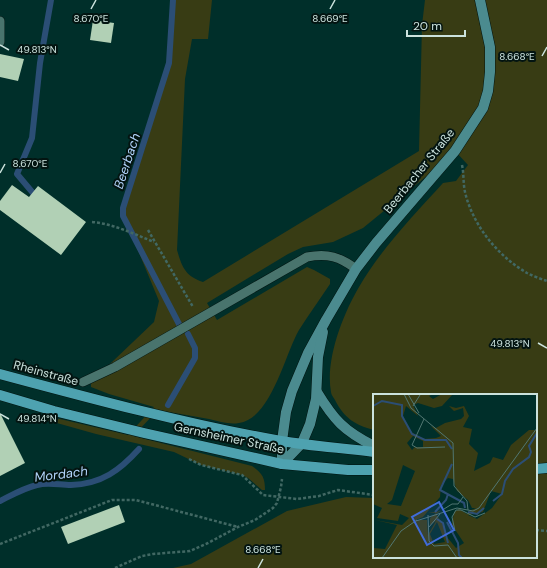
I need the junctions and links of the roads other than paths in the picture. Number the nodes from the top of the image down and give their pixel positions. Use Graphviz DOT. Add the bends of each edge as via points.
graph roads {
  1 [pos="480,0"];
  2 [pos="0,22"];
  3 [pos="0,42"];
  4 [pos="356,269"];
  5 [pos="326,320"];
  6 [pos="0,374"];
  7 [pos="83,382"];
  8 [pos="317,392"];
  9 [pos="0,395"];
  10 [pos="85,397"];
  11 [pos="282,441"];
  12 [pos="302,443"];
  13 [pos="373,446"];
  14 [pos="373,452"];
  15 [pos="282,464"];
  16 [pos="373,470"];
  1 -- 4 [label="main road, Beerbacher Straße" via="490,47 488,91 483,108 456,151"];
  2 -- 3 [label="lane"];
  4 -- 5 [label="main road, Beerbacher Straße"];
  4 -- 7 [label="lane" via="334,256 307,257 200,320"];
  5 -- 8 [label="main road, Beerbacher Straße" via="318,357"];
  5 -- 11 [label="main road, Beerbacher Straße" via="292,391"];
  6 -- 10 [label="main road, Rheinstraße"];
  8 -- 12 [label="main road, Beerbacher Straße" via="310,424"];
  8 -- 13 [label="main road" via="344,428"];
  9 -- 15 [label="main road, Gernsheimer Straße" via="82,418"];
  10 -- 11 [label="main road, Gernsheimer Straße"];
  11 -- 12 [label="main road"];
  11 -- 15 [label="main road, Beerbacher Straße"];
  12 -- 14 [label="main road, Gernsheimer Straße"];
  12 -- 15 [label="main road, Beerbacher Straße"];
  15 -- 16 [label="main road, Gernsheimer Straße"];
}
